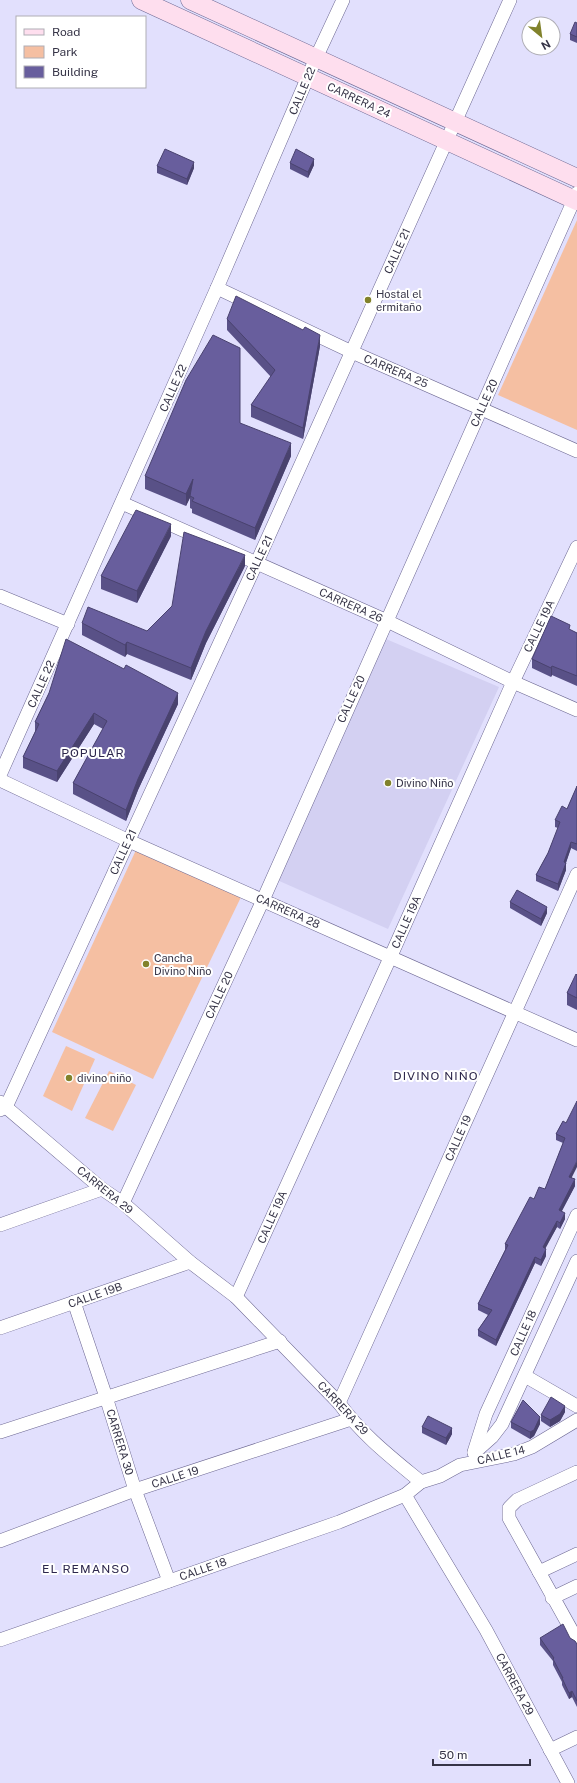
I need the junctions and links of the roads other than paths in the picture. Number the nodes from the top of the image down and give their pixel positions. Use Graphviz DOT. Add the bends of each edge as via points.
graph roads {
  1 [pos="140,0"];
  2 [pos="190,0"];
  3 [pos="343,0"];
  4 [pos="510,0"];
  5 [pos="316,58"];
  6 [pos="308,77"];
  7 [pos="456,123"];
  8 [pos="446,140"];
  9 [pos="577,178"];
  10 [pos="576,198"];
  11 [pos="217,288"];
  12 [pos="352,352"];
  13 [pos="482,408"];
  14 [pos="577,451"];
  15 [pos="122,503"];
  16 [pos="577,547"];
  17 [pos="257,562"];
  18 [pos="0,596"];
  19 [pos="387,621"];
  20 [pos="68,624"];
  21 [pos="513,682"];
  22 [pos="577,710"];
  23 [pos="0,775"];
  24 [pos="0,780"];
  25 [pos="129,841"];
  26 [pos="577,874"];
  27 [pos="263,900"];
  28 [pos="390,958"];
  29 [pos="514,1013"];
  30 [pos="577,1040"];
  31 [pos="2,1107"];
  32 [pos="102,1189"];
  33 [pos="123,1203"];
  34 [pos="577,1215"];
  35 [pos="0,1225"];
  36 [pos="577,1261"];
  37 [pos="190,1262"];
  38 [pos="236,1297"];
  39 [pos="74,1302"];
  40 [pos="0,1328"];
  41 [pos="280,1342"];
  42 [pos="525,1376"];
  43 [pos="106,1397"];
  44 [pos="339,1402"];
  45 [pos="577,1406"];
  46 [pos="351,1419"];
  47 [pos="577,1420"];
  48 [pos="0,1432"];
  49 [pos="474,1452"];
  50 [pos="460,1465"];
  51 [pos="577,1472"];
  52 [pos="421,1482"];
  53 [pos="135,1490"];
  54 [pos="405,1494"];
  55 [pos="0,1541"];
  56 [pos="577,1554"];
  57 [pos="539,1572"];
  58 [pos="169,1581"];
  59 [pos="577,1586"];
  60 [pos="552,1598"];
  61 [pos="1,1636"];
  62 [pos="577,1640"];
  63 [pos="577,1737"];
  64 [pos="550,1750"];
  65 [pos="568,1783"];
  1 -- 6 [label="street, CARRERA 24"];
  2 -- 5 [label="street, CARRERA 24"];
  3 -- 5 [label="street, CALLE 22"];
  4 -- 7 [label="street, CALLE 21"];
  5 -- 6 [label="street, CALLE 22"];
  5 -- 7 [label="street, CARRERA 24"];
  6 -- 8 [label="street, CARRERA 24"];
  6 -- 11 [label="street, CALLE 22"];
  7 -- 8 [label="street, CALLE 21"];
  7 -- 9 [label="street, CARRERA 24"];
  8 -- 10 [label="street, CARRERA 24"];
  8 -- 12 [label="street, CALLE 21"];
  10 -- 13 [label="street, CALLE 20"];
  11 -- 12 [label="street, CARRERA 25"];
  11 -- 15 [label="street, CALLE 22"];
  12 -- 13 [label="street, CARRERA 25"];
  12 -- 17 [label="street, CALLE 21"];
  13 -- 14 [label="street, CARRERA 25"];
  13 -- 19 [label="street, CALLE 20"];
  15 -- 17 [label="street, CARRERA 26"];
  15 -- 20 [label="street, CALLE 22"];
  16 -- 21 [label="street, CALLE 19A"];
  17 -- 19 [label="street, CARRERA 26"];
  17 -- 25 [label="street, CALLE 21"];
  18 -- 20 [label="street"];
  19 -- 21 [label="street, CARRERA 26"];
  19 -- 27 [label="street, CALLE 20"];
  20 -- 23 [label="street, CALLE 22"];
  21 -- 22 [label="street, CARRERA 26"];
  21 -- 28 [label="street, CALLE 19A"];
  24 -- 25 [label="street, CARRERA 28"];
  25 -- 27 [label="street, CARRERA 28"];
  25 -- 31 [label="street, CALLE 21"];
  26 -- 29 [label="street, CALLE 19"];
  27 -- 28 [label="street, CARRERA 28"];
  27 -- 33 [label="street, CALLE 20"];
  28 -- 29 [label="street, CARRERA 28"];
  28 -- 38 [label="street, CALLE 19A"];
  29 -- 30 [label="street, CARRERA 28"];
  29 -- 44 [label="street, CALLE 19"];
  31 -- 32 [label="street, CARRERA 29"];
  32 -- 33 [label="street, CARRERA 29"];
  32 -- 35 [label="street"];
  33 -- 37 [label="street, CARRERA 29"];
  34 -- 49 [label="street, CALLE 18" via="486,1414"];
  36 -- 42 [label="street, CALLE 18"];
  37 -- 38 [label="street, CARRERA 29"];
  37 -- 39 [label="street, CALLE 19B"];
  38 -- 41 [label="street, CARRERA 29"];
  39 -- 40 [label="street, CALLE 19B"];
  39 -- 43 [label="street, CARRERA 30"];
  41 -- 43 [label="street"];
  41 -- 44 [label="street, CARRERA 29"];
  42 -- 45 [label="street"];
  42 -- 49 [label="street, CALLE 18" via="502,1424 492,1437"];
  43 -- 48 [label="street"];
  43 -- 53 [label="street, CARRERA 30"];
  44 -- 46 [label="street, CARRERA 29"];
  46 -- 52 [label="street, CARRERA 29"];
  46 -- 53 [label="street, CALLE 19"];
  47 -- 50 [label="street, CALLE 14" via="532,1447 514,1454"];
  49 -- 50 [label="street, CALLE 18"];
  50 -- 52 [label="street, CALLE 14" via="440,1476"];
  51 -- 57 [label="street" via="517,1500 509,1508 509,1518"];
  52 -- 54 [label="street"];
  53 -- 55 [label="street, CALLE 19"];
  53 -- 58 [label="street, CARRERA 30"];
  54 -- 58 [label="street, CALLE 18" via="339,1522"];
  54 -- 64 [label="street, CARRERA 29" via="486,1630"];
  56 -- 57 [label="street"];
  57 -- 60 [label="street"];
  58 -- 61 [label="street, CALLE 18"];
  59 -- 60 [label="street"];
  60 -- 62 [label="street"];
  63 -- 64 [label="street"];
  64 -- 65 [label="street, CARRERA 29"];
}
